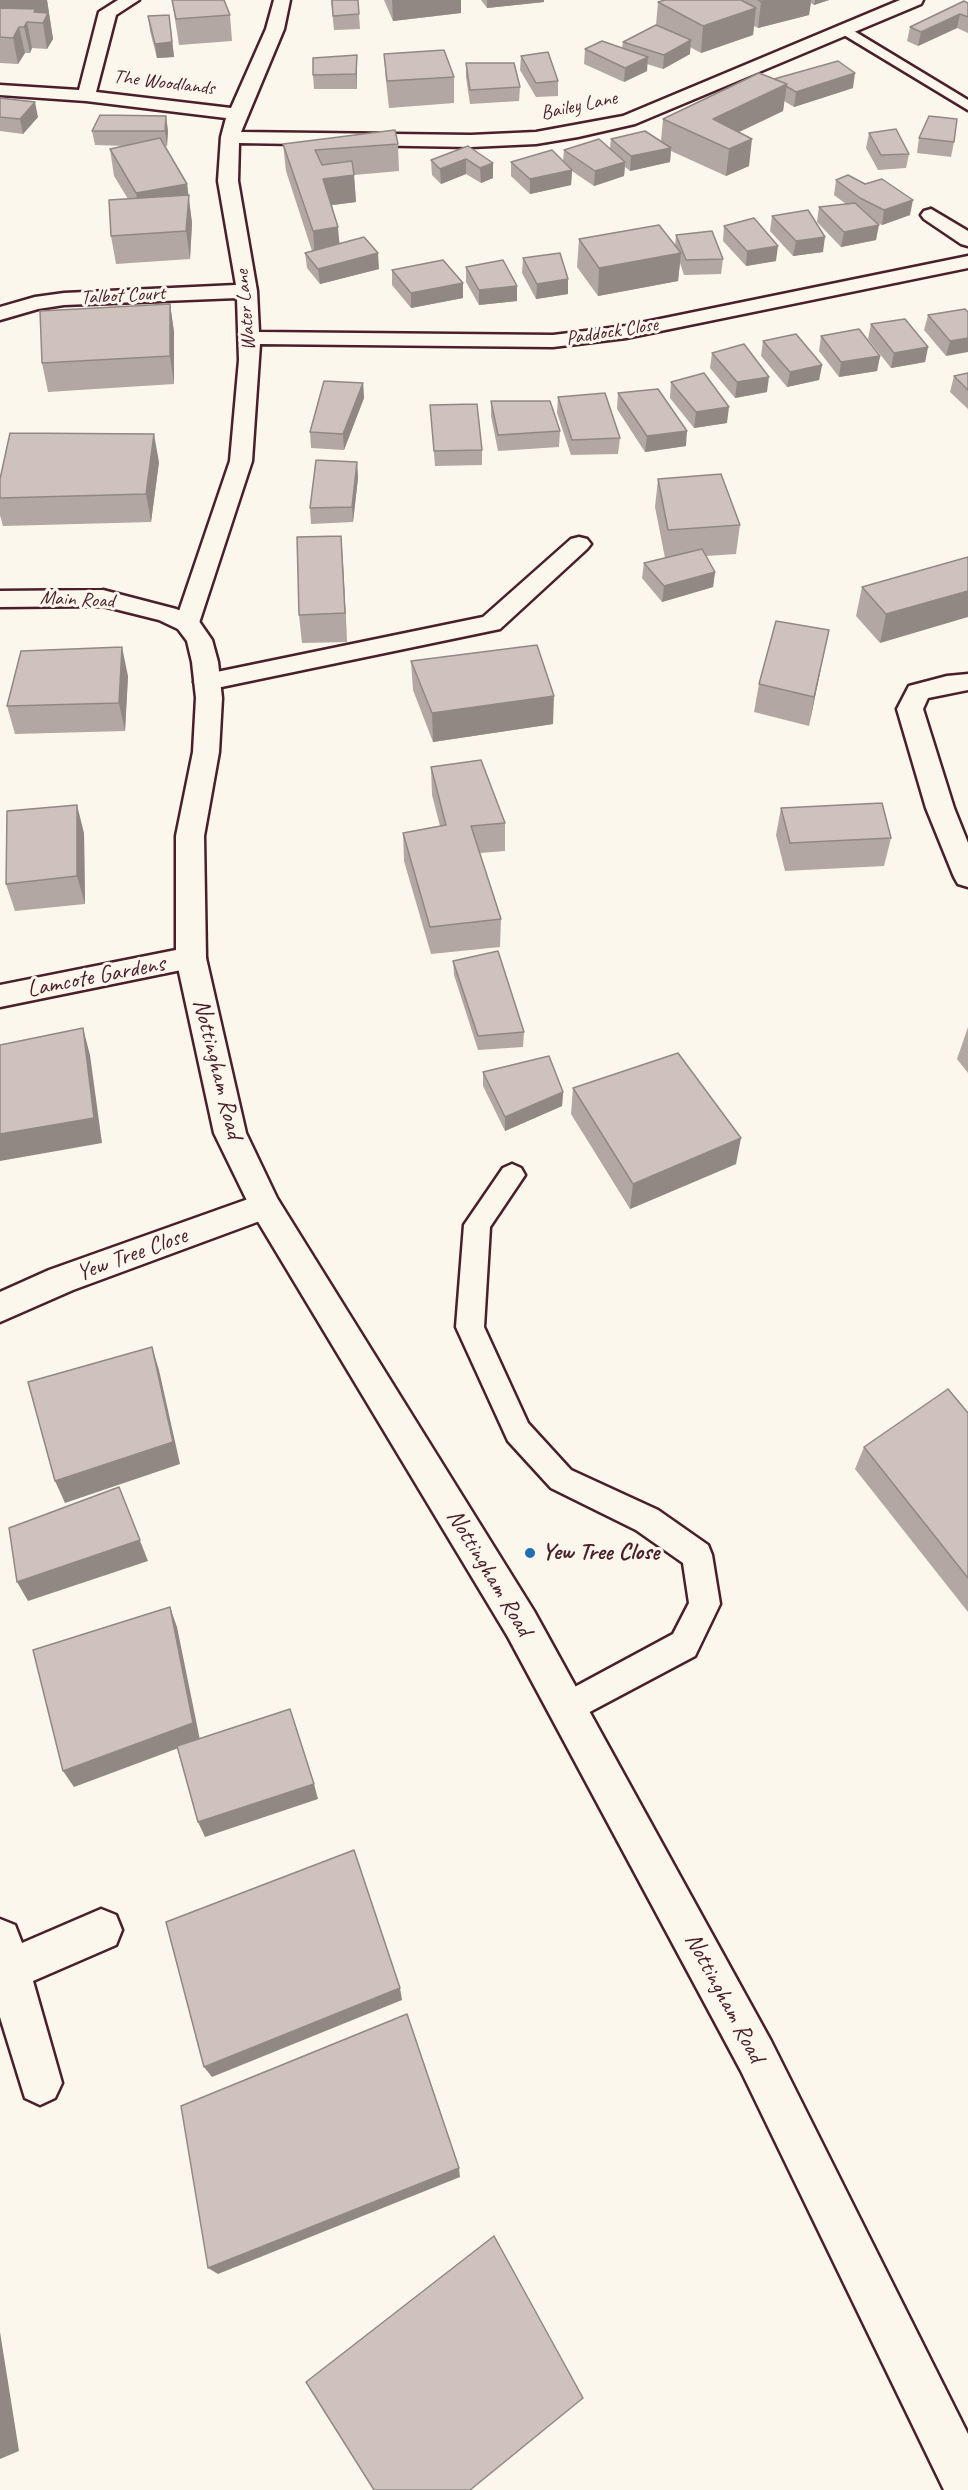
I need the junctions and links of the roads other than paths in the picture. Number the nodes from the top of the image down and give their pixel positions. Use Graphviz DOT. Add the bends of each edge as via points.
graph roads {
  1 [pos="131,0"];
  2 [pos="282,0"];
  3 [pos="915,0"];
  4 [pos="844,30"];
  5 [pos="0,90"];
  6 [pos="86,96"];
  7 [pos="968,106"];
  8 [pos="237,114"];
  9 [pos="230,137"];
  10 [pos="931,215"];
  11 [pos="968,240"];
  12 [pos="968,262"];
  13 [pos="247,291"];
  14 [pos="0,314"];
  15 [pos="250,338"];
  16 [pos="579,544"];
  17 [pos="0,599"];
  18 [pos="187,623"];
  19 [pos="207,682"];
  20 [pos="968,682"];
  21 [pos="968,877"];
  22 [pos="191,958"];
  23 [pos="0,996"];
  24 [pos="512,1175"];
  25 [pos="265,1206"];
  26 [pos="0,1308"];
  27 [pos="567,1708"];
  28 [pos="101,1930"];
  29 [pos="4,1955"];
  30 [pos="40,2083"];
  31 [pos="962,2460"];
  1 -- 6 [label="street, The Woodlands" via="108,12"];
  2 -- 8 [label="street, Water Lane" via="275,29"];
  3 -- 4 [label="street, Bailey Lane"];
  4 -- 7 [label="lane"];
  4 -- 9 [label="street, Bailey Lane" via="628,120 578,132 471,141"];
  5 -- 6 [label="street, The Woodlands"];
  6 -- 8 [label="street, The Woodlands"];
  8 -- 9 [label="street, Water Lane"];
  9 -- 13 [label="street, Water Lane" via="228,181"];
  10 -- 11 [label="street"];
  12 -- 15 [label="street, Paddock Close" via="626,332 553,341"];
  13 -- 14 [label="street, Talbot Court" via="64,299"];
  13 -- 15 [label="street, Water Lane"];
  15 -- 18 [label="street, Water Lane" via="241,461"];
  16 -- 19 [label="street" via="491,623"];
  17 -- 18 [label="street, Main Road" via="103,598"];
  18 -- 19 [label="street, Nottingham Road" via="199,640"];
  19 -- 22 [label="street, Nottingham Road" via="206,752 190,836"];
  20 -- 21 [label="street" via="918,692 910,708 940,808"];
  22 -- 23 [label="street, Lamcote Gardens"];
  22 -- 25 [label="street, Nottingham Road" via="230,1133"];
  24 -- 27 [label="lane" via="477,1225 470,1327 518,1432 561,1479 647,1520 698,1555 705,1604 684,1645"];
  25 -- 26 [label="street, Yew Tree Close" via="61,1280"];
  25 -- 27 [label="street, Nottingham Road" via="521,1624"];
  27 -- 31 [label="street, Nottingham Road" via="756,2056"];
  28 -- 29 [label="street"];
  29 -- 30 [label="street"];
}
